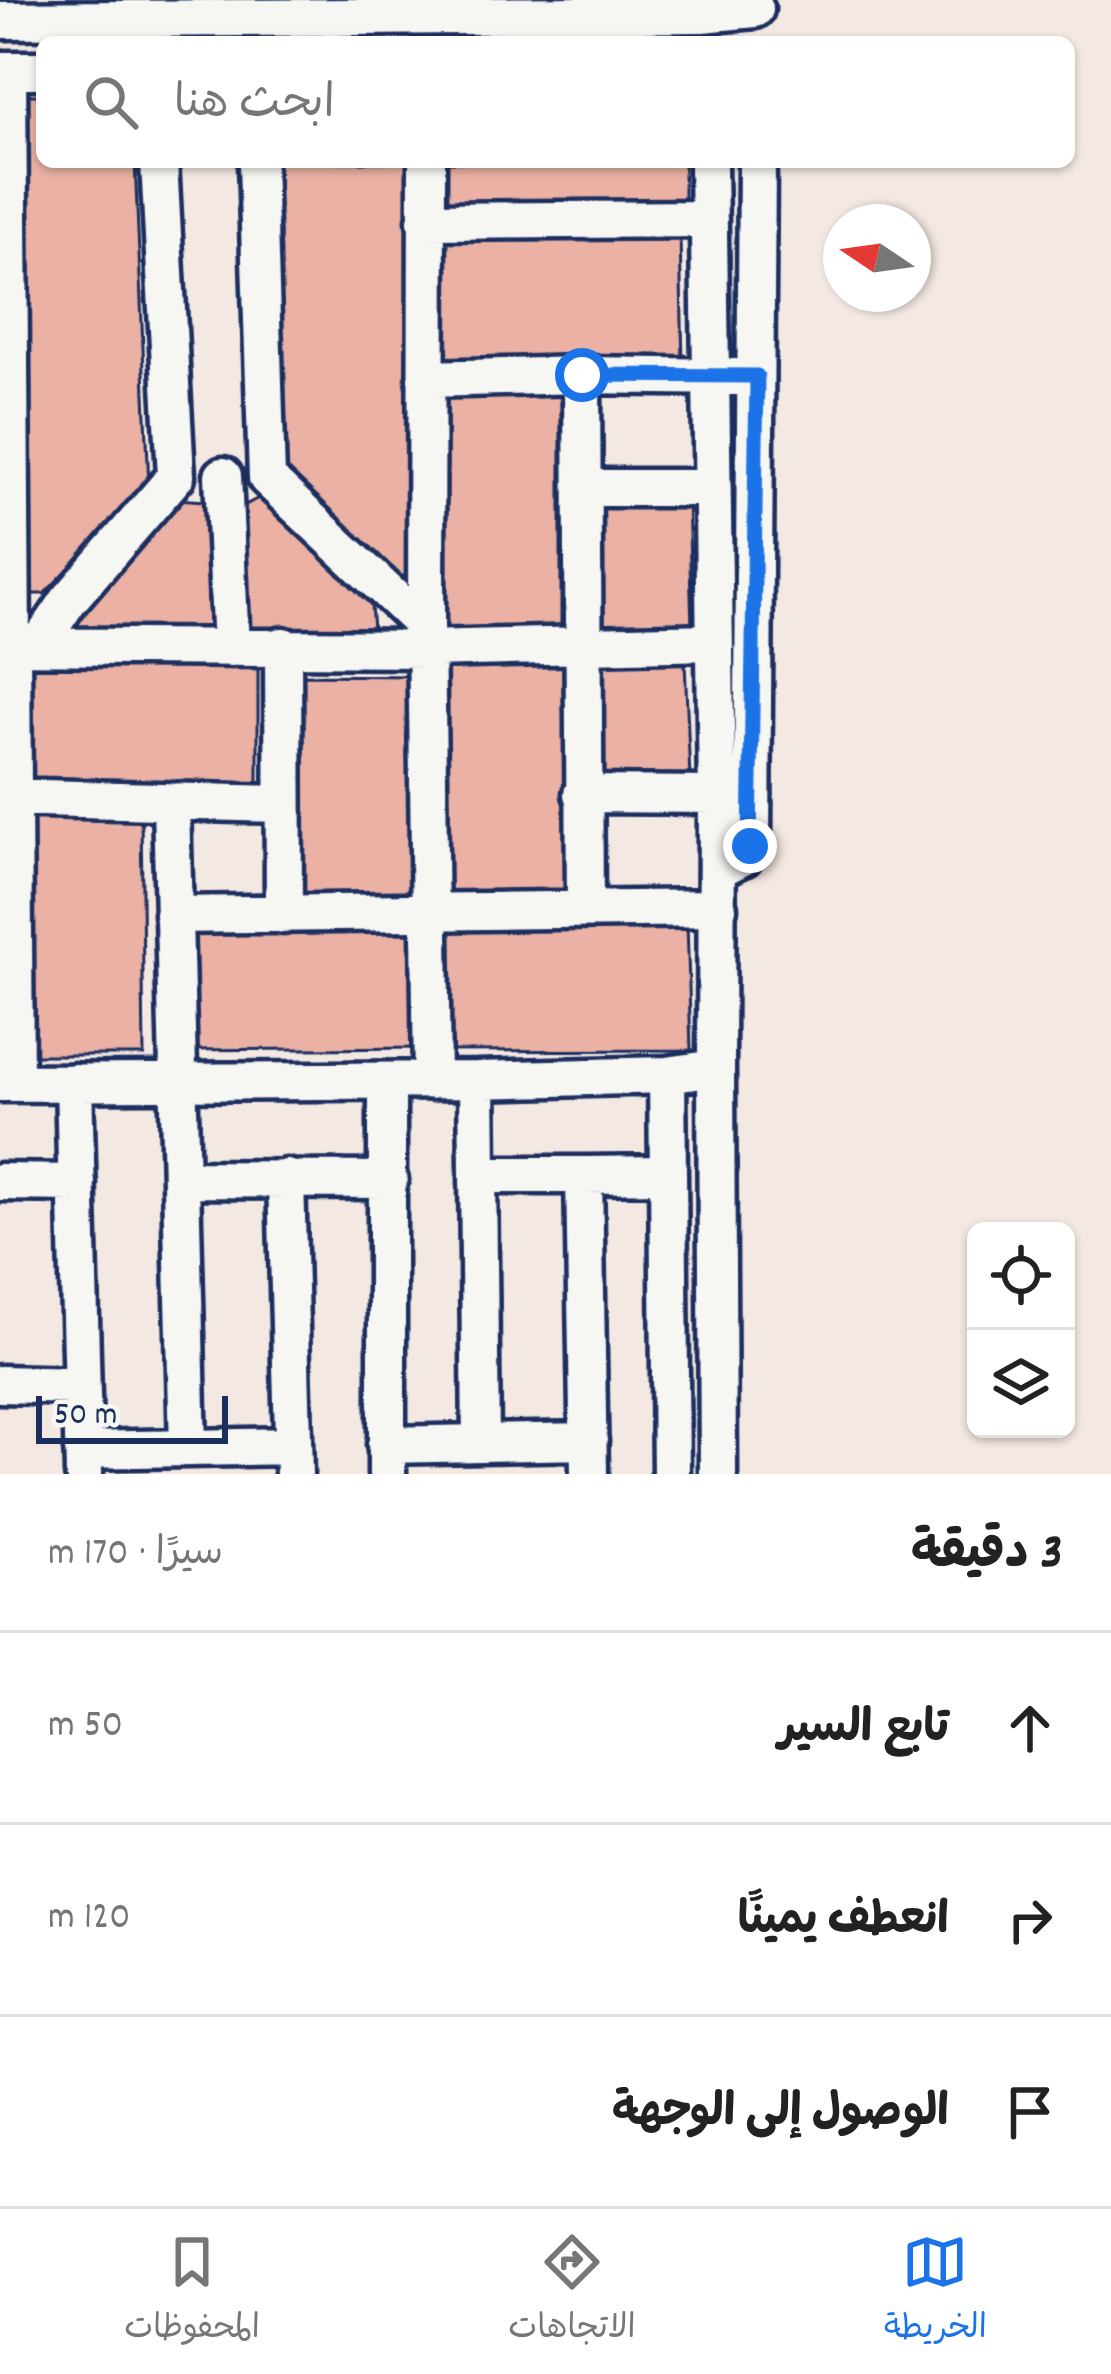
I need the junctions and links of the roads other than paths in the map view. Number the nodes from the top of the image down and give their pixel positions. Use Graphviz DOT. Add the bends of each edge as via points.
graph roads {
  1 [pos="55,10"];
  2 [pos="756,17"];
  3 [pos="702,18"];
  4 [pos="0,20"];
  5 [pos="154,30"];
  6 [pos="254,30"];
  7 [pos="17,70"];
  8 [pos="159,168"];
  9 [pos="257,168"];
  10 [pos="427,168"];
  11 [pos="708,168"];
  12 [pos="757,168"];
  13 [pos="709,219"];
  14 [pos="426,221"];
  15 [pos="5,234"];
  16 [pos="582,375"];
  17 [pos="757,376"];
  18 [pos="710,378"];
  19 [pos="426,380"];
  20 [pos="176,476"];
  21 [pos="223,476"];
  22 [pos="267,478"];
  23 [pos="583,488"];
  24 [pos="711,488"];
  25 [pos="4,496"];
  26 [pos="426,639"];
  27 [pos="712,642"];
  28 [pos="17,645"];
  29 [pos="584,645"];
  30 [pos="283,646"];
  31 [pos="231,648"];
  32 [pos="582,794"];
  33 [pos="717,795"];
  34 [pos="7,797"];
  35 [pos="171,804"];
  36 [pos="282,804"];
  37 [pos="717,870"];
  38 [pos="585,908"];
  39 [pos="718,908"];
  40 [pos="427,914"];
  41 [pos="172,915"];
  42 [pos="284,915"];
  43 [pos="716,1068"];
  44 [pos="667,1076"];
  45 [pos="180,1080"];
  46 [pos="477,1080"];
  47 [pos="432,1081"];
  48 [pos="74,1082"];
  49 [pos="387,1082"];
  50 [pos="8,1083"];
  51 [pos="668,1174"];
  52 [pos="479,1175"];
  53 [pos="584,1175"];
  54 [pos="286,1178"];
  55 [pos="181,1179"];
  56 [pos="389,1180"];
  57 [pos="0,1182"];
  58 [pos="76,1183"];
  59 [pos="0,1384"];
  60 [pos="79,1386"];
  61 [pos="481,1443"];
  62 [pos="188,1448"];
  63 [pos="589,1458"];
  64 [pos="387,1459"];
  65 [pos="294,1460"];
  66 [pos="83,1462"];
  67 [pos="671,1474"];
  68 [pos="718,1474"];
  1 -- 4 [label="street"];
  1 -- 5 [label="street"];
  2 -- 3 [label="street"];
  3 -- 6 [label="street"];
  5 -- 6 [label="street"];
  7 -- 15 [label="street"];
  8 -- 20 [label="street"];
  9 -- 22 [label="street"];
  10 -- 14 [label="street"];
  11 -- 13 [label="street"];
  12 -- 17 [label="street"];
  13 -- 14 [label="street"];
  13 -- 18 [label="street"];
  14 -- 19 [label="street"];
  15 -- 25 [label="street"];
  16 -- 18 [label="street"];
  16 -- 19 [label="street"];
  16 -- 23 [label="street"];
  17 -- 18 [label="street"];
  17 -- 37 [label="street" via="752,838 742,857"];
  18 -- 24 [label="street"];
  19 -- 26 [label="street"];
  20 -- 21 [label="street"];
  20 -- 28 [label="street" via="62,609"];
  21 -- 22 [label="street"];
  21 -- 31 [label="street"];
  22 -- 26 [label="street"];
  23 -- 24 [label="street"];
  23 -- 29 [label="street"];
  24 -- 27 [label="street"];
  25 -- 28 [label="street"];
  26 -- 29 [label="street"];
  26 -- 30 [label="street"];
  26 -- 40 [label="street"];
  27 -- 29 [label="street"];
  27 -- 33 [label="street"];
  28 -- 31 [label="street"];
  28 -- 34 [label="street"];
  29 -- 32 [label="street"];
  30 -- 31 [label="street"];
  30 -- 36 [label="street"];
  32 -- 33 [label="street"];
  32 -- 38 [label="street"];
  33 -- 37 [label="street"];
  34 -- 35 [label="street"];
  34 -- 50 [label="street"];
  35 -- 36 [label="street"];
  35 -- 41 [label="street"];
  36 -- 42 [label="street"];
  37 -- 39 [label="street"];
  38 -- 39 [label="street"];
  38 -- 40 [label="street"];
  39 -- 43 [label="street"];
  40 -- 42 [label="street"];
  40 -- 47 [label="street"];
  41 -- 42 [label="street"];
  41 -- 45 [label="street"];
  43 -- 44 [label="street"];
  43 -- 68 [label="street"];
  44 -- 46 [label="street"];
  44 -- 51 [label="street"];
  45 -- 48 [label="street"];
  45 -- 49 [label="street"];
  45 -- 55 [label="street"];
  46 -- 47 [label="street"];
  46 -- 52 [label="street"];
  47 -- 49 [label="street"];
  48 -- 50 [label="street"];
  48 -- 58 [label="street"];
  49 -- 56 [label="street"];
  51 -- 53 [label="street"];
  51 -- 67 [label="street"];
  52 -- 53 [label="street"];
  52 -- 61 [label="street"];
  53 -- 63 [label="street"];
  54 -- 55 [label="street"];
  54 -- 56 [label="street"];
  54 -- 65 [label="street"];
  55 -- 62 [label="street"];
  56 -- 64 [label="street"];
  57 -- 58 [label="street"];
  58 -- 60 [label="street"];
  59 -- 60 [label="street"];
  60 -- 66 [label="street"];
  61 -- 63 [label="street"];
  61 -- 64 [label="street"];
  62 -- 65 [label="street"];
  62 -- 66 [label="street"];
}
